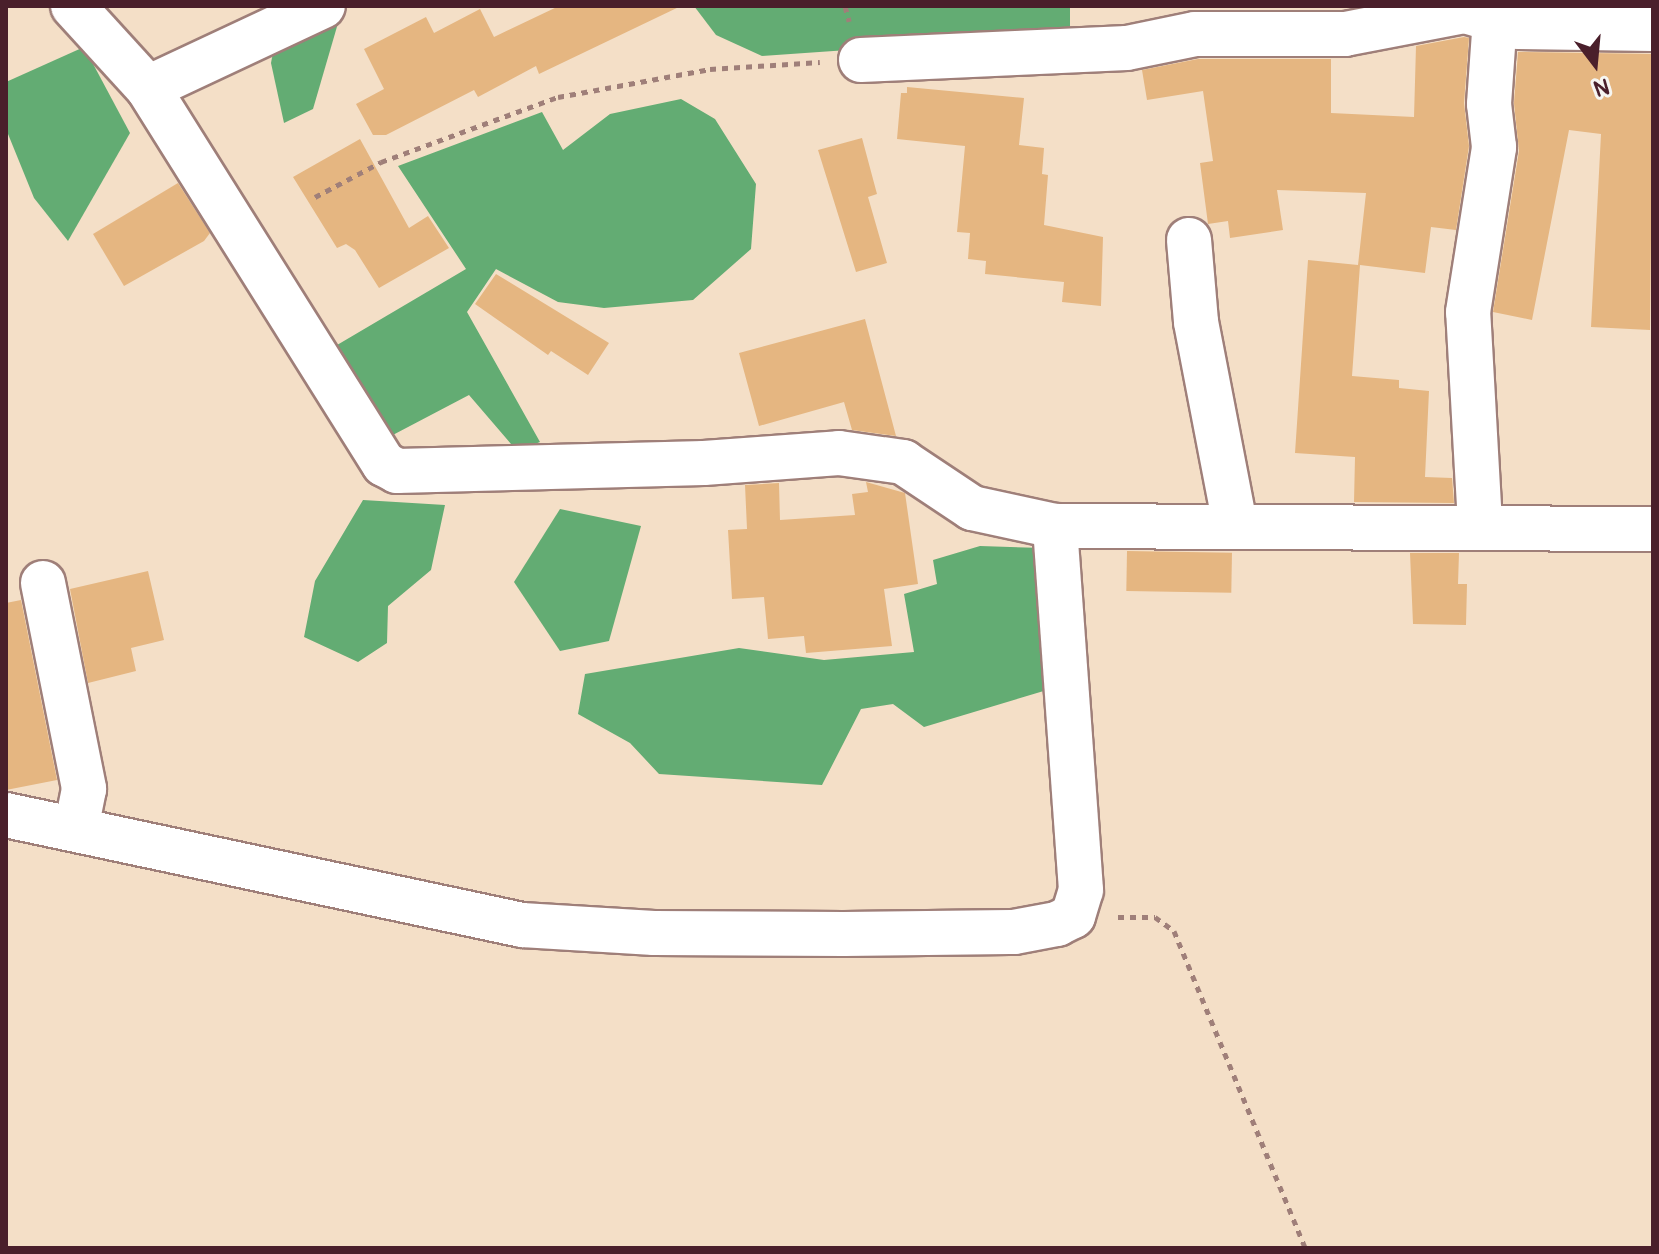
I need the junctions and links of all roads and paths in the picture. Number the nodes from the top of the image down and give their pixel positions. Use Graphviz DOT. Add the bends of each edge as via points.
graph roads {
  1 [pos="73,6"];
  2 [pos="323,6"];
  3 [pos="1495,19"];
  4 [pos="1653,29"];
  5 [pos="861,60"];
  6 [pos="148,88"];
  7 [pos="315,197"];
  8 [pos="1189,240"];
  9 [pos="1480,524"];
  10 [pos="1235,525"];
  11 [pos="1055,526"];
  12 [pos="1653,529"];
  13 [pos="43,583"];
  14 [pos="6,815"];
  15 [pos="76,829"];
  16 [pos="1073,916"];
  17 [pos="1305,1248"];
  1 -- 6 [label="street"];
  2 -- 6 [label="street"];
  3 -- 4 [label="street" via="1519,27"];
  3 -- 5 [label="street" via="1465,11 1345,34 1195,34 1112,49"];
  3 -- 9 [label="street" via="1489,104 1494,147 1468,312"];
  5 -- 7 [label="path" via="710,69 558,97 381,162"];
  6 -- 11 [label="street" via="384,464 397,471 704,463 839,453 903,462 972,508"];
  8 -- 10 [label="street" via="1196,322"];
  9 -- 10 [label="street"];
  9 -- 12 [label="street"];
  10 -- 11 [label="street"];
  11 -- 16 [label="street" via="1081,890"];
  13 -- 15 [label="street" via="84,789"];
  14 -- 15 [label="street"];
  15 -- 16 [label="street" via="522,925 654,933 1014,932"];
  16 -- 17 [label="path" via="1155,917 1174,931"];
}
